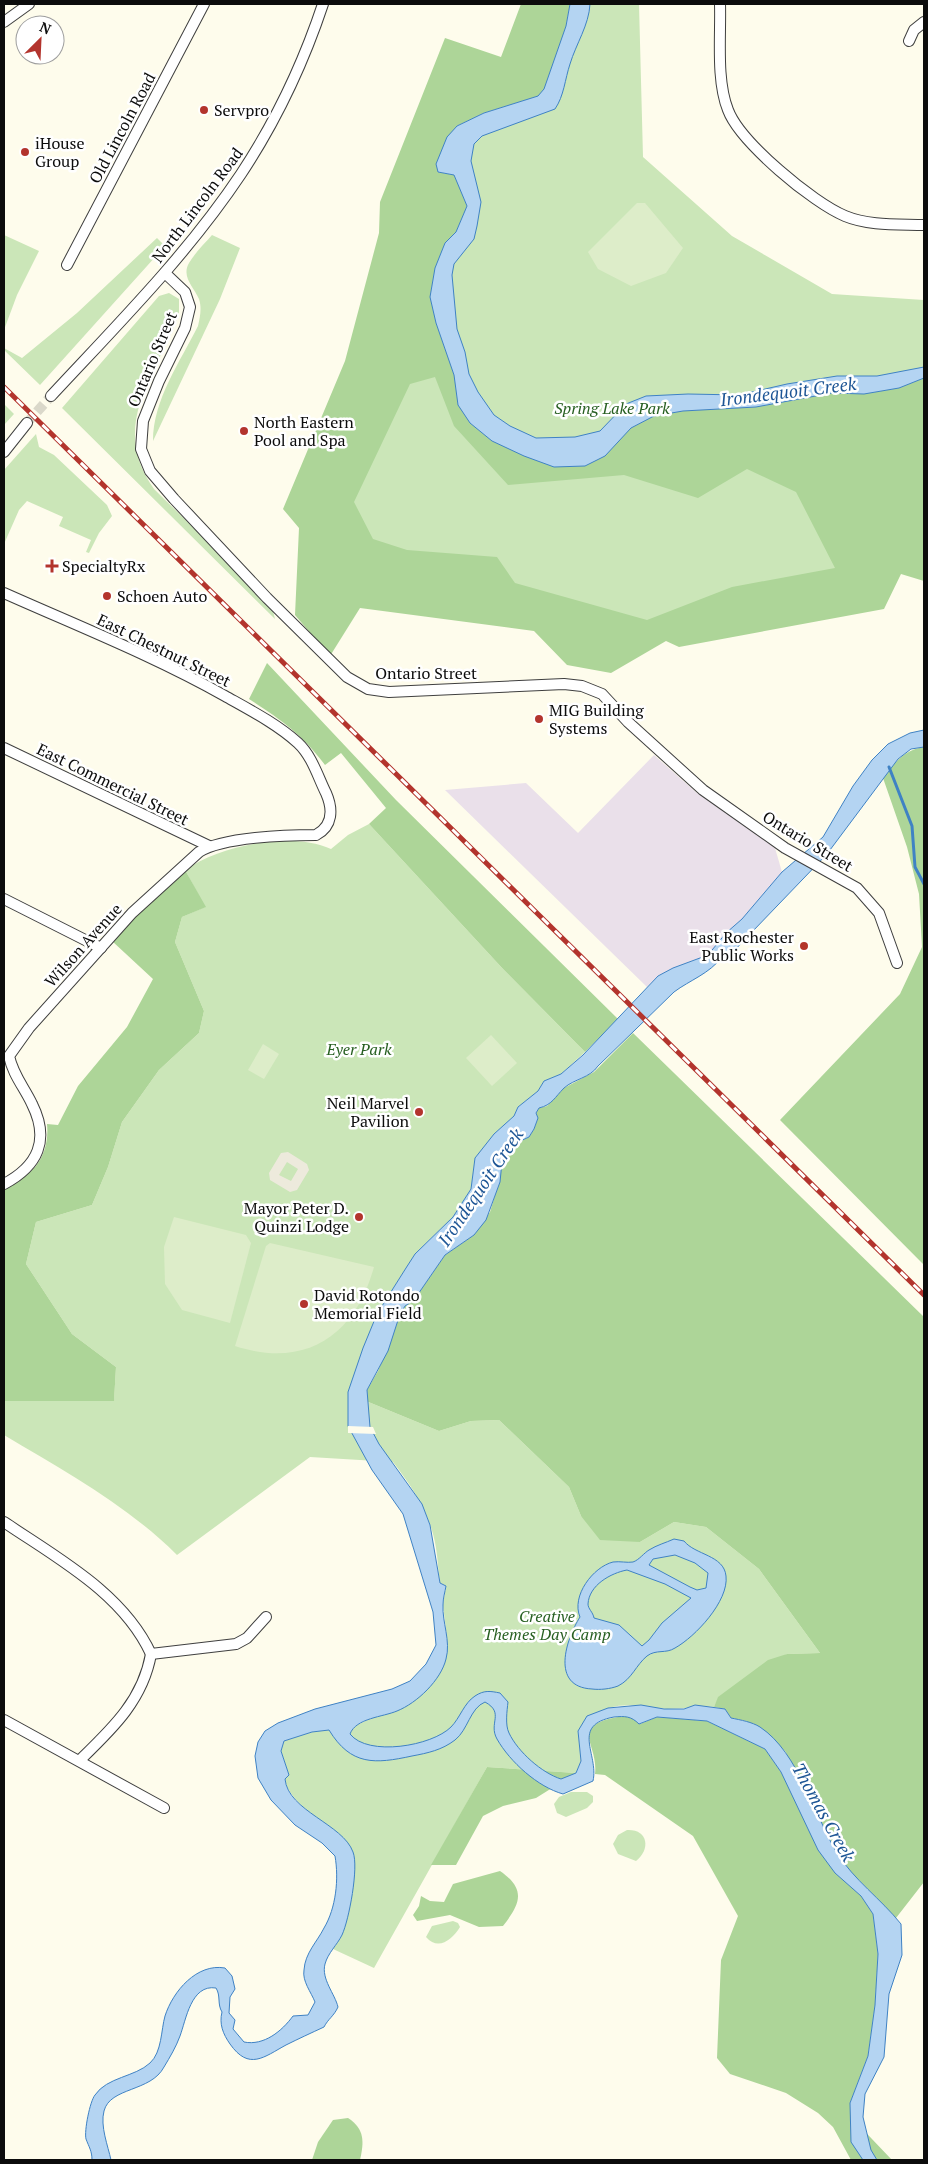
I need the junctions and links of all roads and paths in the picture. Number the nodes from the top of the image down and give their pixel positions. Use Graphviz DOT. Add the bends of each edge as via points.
graph roads {
  1 [pos="29,4"];
  2 [pos="204,4"];
  3 [pos="323,4"];
  4 [pos="720,4"];
  5 [pos="4,22"];
  6 [pos="924,22"];
  7 [pos="909,41"];
  8 [pos="924,225"];
  9 [pos="67,265"];
  10 [pos="165,273"];
  11 [pos="51,396"];
  12 [pos="26,423"];
  13 [pos="4,452"];
  14 [pos="4,593"];
  15 [pos="4,748"];
  16 [pos="324,830"];
  17 [pos="209,846"];
  18 [pos="4,899"];
  19 [pos="101,948"];
  20 [pos="896,962"];
  21 [pos="6,1055"];
  22 [pos="7,1182"];
  23 [pos="4,1522"];
  24 [pos="266,1617"];
  25 [pos="151,1654"];
  26 [pos="4,1720"];
  27 [pos="80,1760"];
  28 [pos="164,1808"];
  1 -- 5 [label="street"];
  2 -- 9 [label="street, Old Lincoln Road"];
  3 -- 10 [label="street, North Lincoln Road" via="297,74 261,143 210,218"];
  4 -- 8 [label="street" via="724,96 734,121 751,143 807,192 845,216 876,223"];
  6 -- 7 [label="street" via="914,30"];
  10 -- 11 [label="street, North Lincoln Road"];
  10 -- 20 [label="street, Ontario Street" via="185,292 190,307 185,328 143,420 141,449 150,470 255,585 347,677 368,689 389,692 564,684 595,690 702,790 793,852 857,888 878,913"];
  12 -- 13 [label="street"];
  14 -- 16 [label="street, East Chestnut Street" via="186,674 255,712 299,744 311,760 331,804 329,822"];
  15 -- 17 [label="street, East Commercial Street"];
  16 -- 17 [label="street, Wilson Avenue" via="316,835 256,838"];
  17 -- 19 [label="street, Wilson Avenue" via="160,886"];
  18 -- 19 [label="street"];
  19 -- 21 [label="street, Wilson Avenue"];
  21 -- 22 [label="street, Wilson Avenue" via="39,1118 41,1135 39,1152 30,1164"];
  23 -- 25 [label="street" via="80,1573 105,1594 143,1636"];
  24 -- 25 [label="street" via="247,1638 236,1644"];
  25 -- 27 [label="street" via="148,1670 126,1713"];
  26 -- 27 [label="street"];
  27 -- 28 [label="street"];
}
